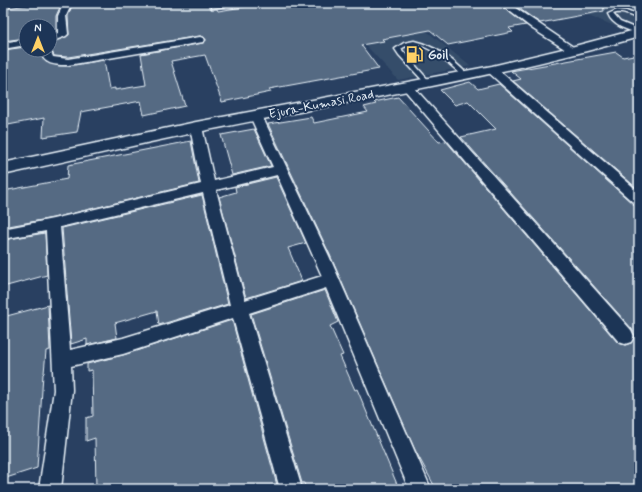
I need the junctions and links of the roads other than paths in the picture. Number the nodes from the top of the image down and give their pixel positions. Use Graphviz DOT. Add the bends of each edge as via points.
graph roads {
  1 [pos="68,3"];
  2 [pos="233,3"];
  3 [pos="503,3"];
  4 [pos="215,6"];
  5 [pos="639,18"];
  6 [pos="639,33"];
  7 [pos="58,36"];
  8 [pos="200,40"];
  9 [pos="18,43"];
  10 [pos="3,46"];
  11 [pos="574,51"];
  12 [pos="48,58"];
  13 [pos="492,70"];
  14 [pos="465,75"];
  15 [pos="427,82"];
  16 [pos="407,86"];
  17 [pos="256,116"];
  18 [pos="196,127"];
  19 [pos="3,169"];
  20 [pos="280,170"];
  21 [pos="208,186"];
  22 [pos="639,200"];
  23 [pos="53,224"];
  24 [pos="3,234"];
  25 [pos="331,280"];
  26 [pos="240,310"];
  27 [pos="625,336"];
  28 [pos="61,360"];
  29 [pos="50,489"];
  30 [pos="291,489"];
  31 [pos="420,489"];
  1 -- 7 [label="street" via="62,16 63,34"];
  2 -- 4 [label="street"];
  3 -- 11 [label="street"];
  5 -- 6 [label="lane" via="621,12 610,14 612,19"];
  6 -- 11 [label="main road, Ejura-Kumasi Road"];
  8 -- 12 [label="street" via="68,62 54,62"];
  9 -- 10 [label="street"];
  11 -- 13 [label="main road, Ejura-Kumasi Road"];
  13 -- 14 [label="main road, Ejura-Kumasi Road"];
  13 -- 22 [label="street"];
  14 -- 15 [label="main road, Ejura-Kumasi Road"];
  14 -- 15 [label="lane" via="426,45 400,46 400,54"];
  15 -- 16 [label="main road, Ejura-Kumasi Road"];
  16 -- 17 [label="main road, Ejura-Kumasi Road"];
  16 -- 27 [label="street"];
  17 -- 18 [label="main road, Ejura-Kumasi Road"];
  17 -- 20 [label="street"];
  18 -- 19 [label="main road, Ejura-Kumasi Road"];
  18 -- 21 [label="street"];
  20 -- 21 [label="street"];
  20 -- 25 [label="street"];
  21 -- 23 [label="street"];
  21 -- 26 [label="street"];
  23 -- 24 [label="street"];
  23 -- 28 [label="street"];
  25 -- 26 [label="street"];
  25 -- 31 [label="street"];
  26 -- 28 [label="street" via="123,346"];
  26 -- 30 [label="street"];
  28 -- 29 [label="street" via="63,390"];
}
